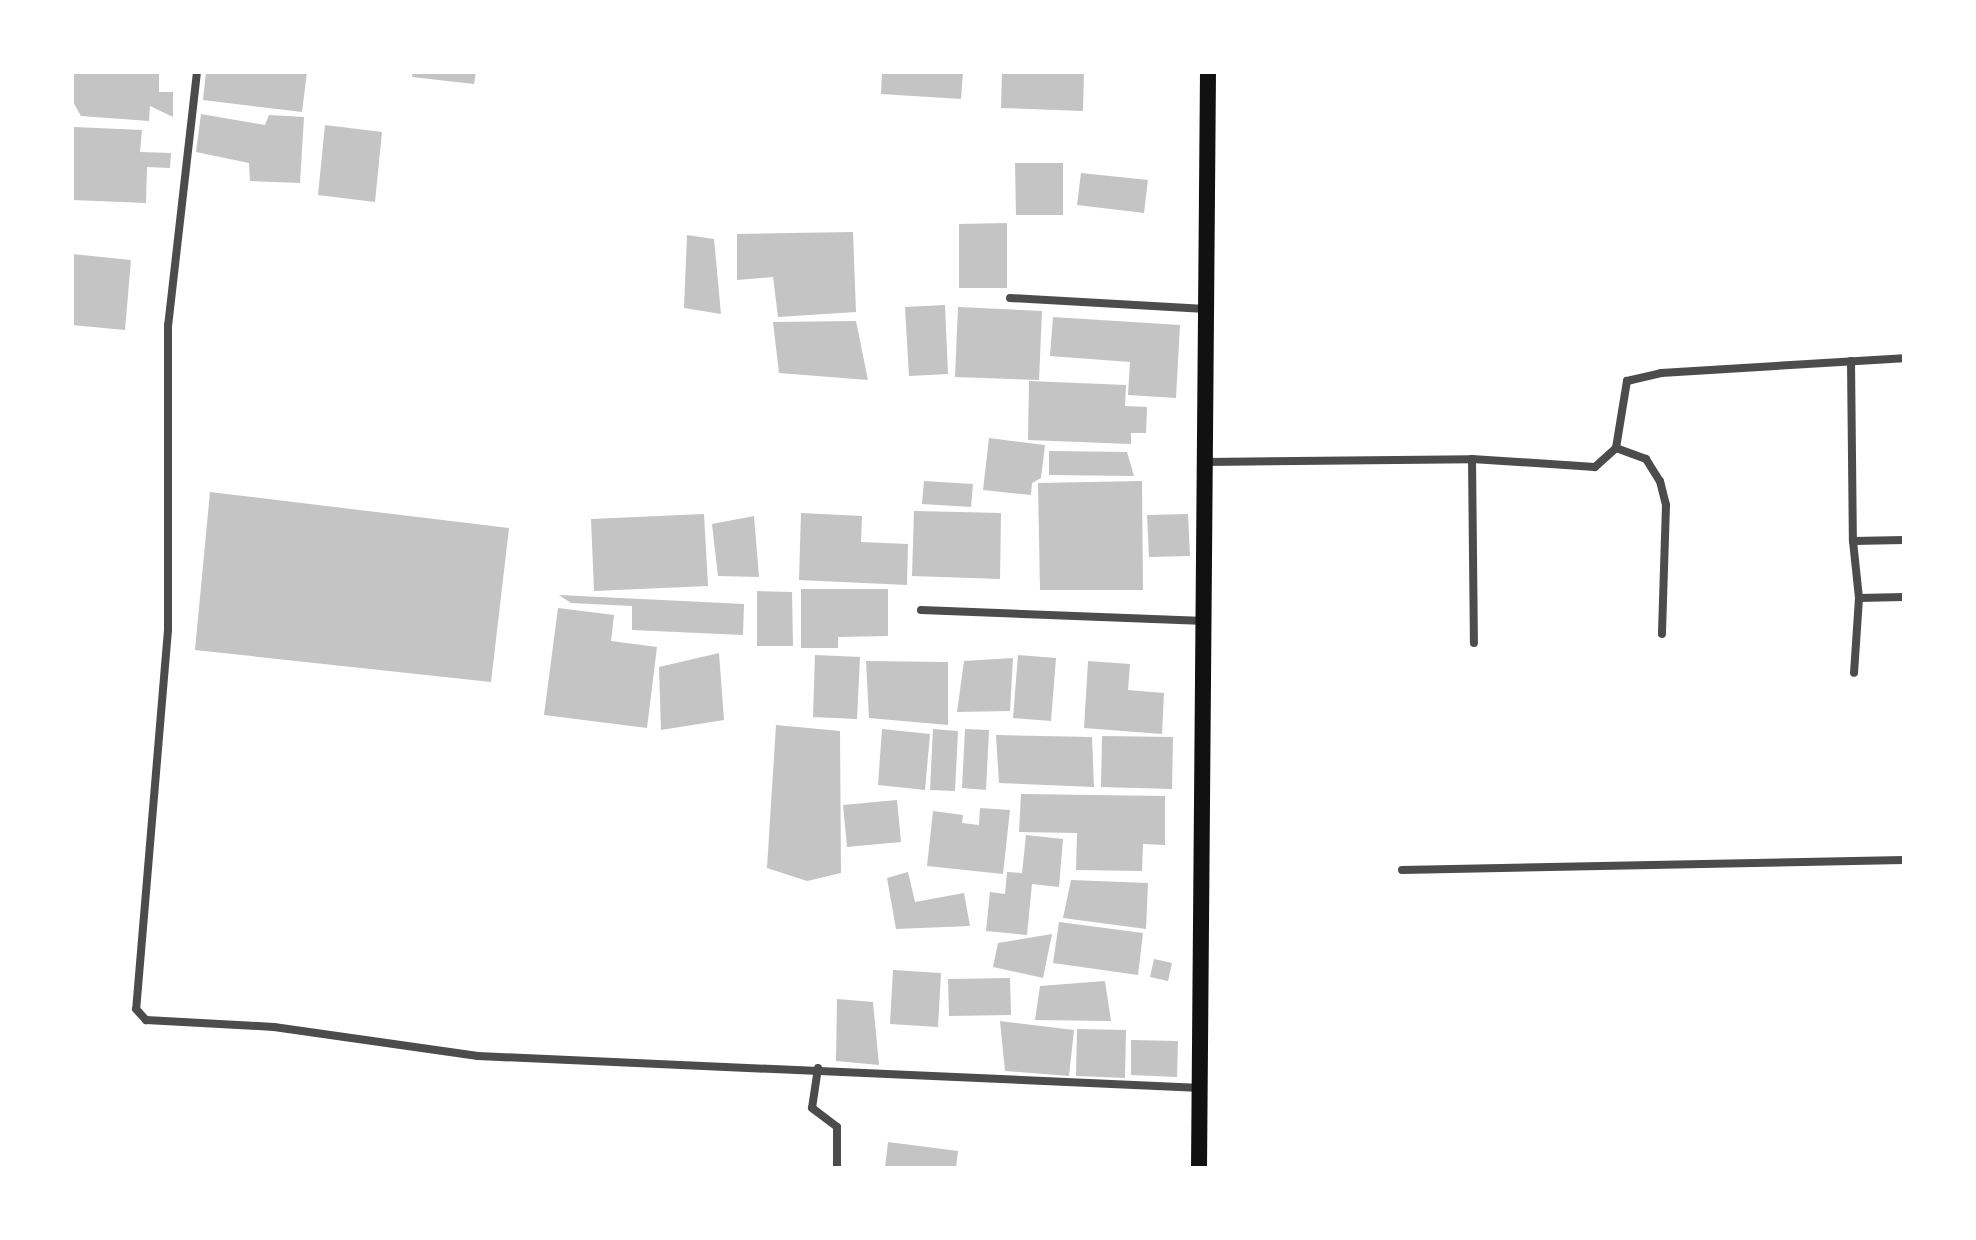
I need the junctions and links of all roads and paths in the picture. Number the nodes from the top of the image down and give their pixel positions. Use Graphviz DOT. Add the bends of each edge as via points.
graph roads {
  1 [pos="197,72"];
  2 [pos="1208,72"];
  3 [pos="1010,298"];
  4 [pos="1207,309"];
  5 [pos="1904,358"];
  6 [pos="1851,361"];
  7 [pos="1616,448"];
  8 [pos="1472,459"];
  9 [pos="1206,462"];
  10 [pos="1904,540"];
  11 [pos="1853,541"];
  12 [pos="1904,597"];
  13 [pos="1859,598"];
  14 [pos="921,610"];
  15 [pos="1206,621"];
  16 [pos="1662,634"];
  17 [pos="1474,643"];
  18 [pos="1854,673"];
  19 [pos="1904,860"];
  20 [pos="1402,870"];
  21 [pos="818,1068"];
  22 [pos="1202,1091"];
  23 [pos="837,1168"];
  24 [pos="1199,1168"];
  1 -- 21 [label="street" via="168,325 168,630 136,1009 146,1020 274,1027 478,1056"];
  2 -- 4 [label="main road"];
  3 -- 4 [label="street"];
  4 -- 9 [label="main road"];
  5 -- 6 [label="street"];
  6 -- 7 [label="street" via="1661,373 1627,381"];
  6 -- 11 [label="street"];
  7 -- 8 [label="street" via="1595,467"];
  7 -- 16 [label="street" via="1646,459 1660,481 1666,505"];
  8 -- 9 [label="street"];
  8 -- 17 [label="street"];
  9 -- 15 [label="main road"];
  10 -- 11 [label="street"];
  11 -- 13 [label="street"];
  12 -- 13 [label="street"];
  13 -- 18 [label="street"];
  14 -- 15 [label="street"];
  15 -- 22 [label="main road"];
  19 -- 20 [label="street"];
  21 -- 22 [label="street"];
  21 -- 23 [label="street" via="812,1108 837,1127"];
  22 -- 24 [label="main road"];
}
